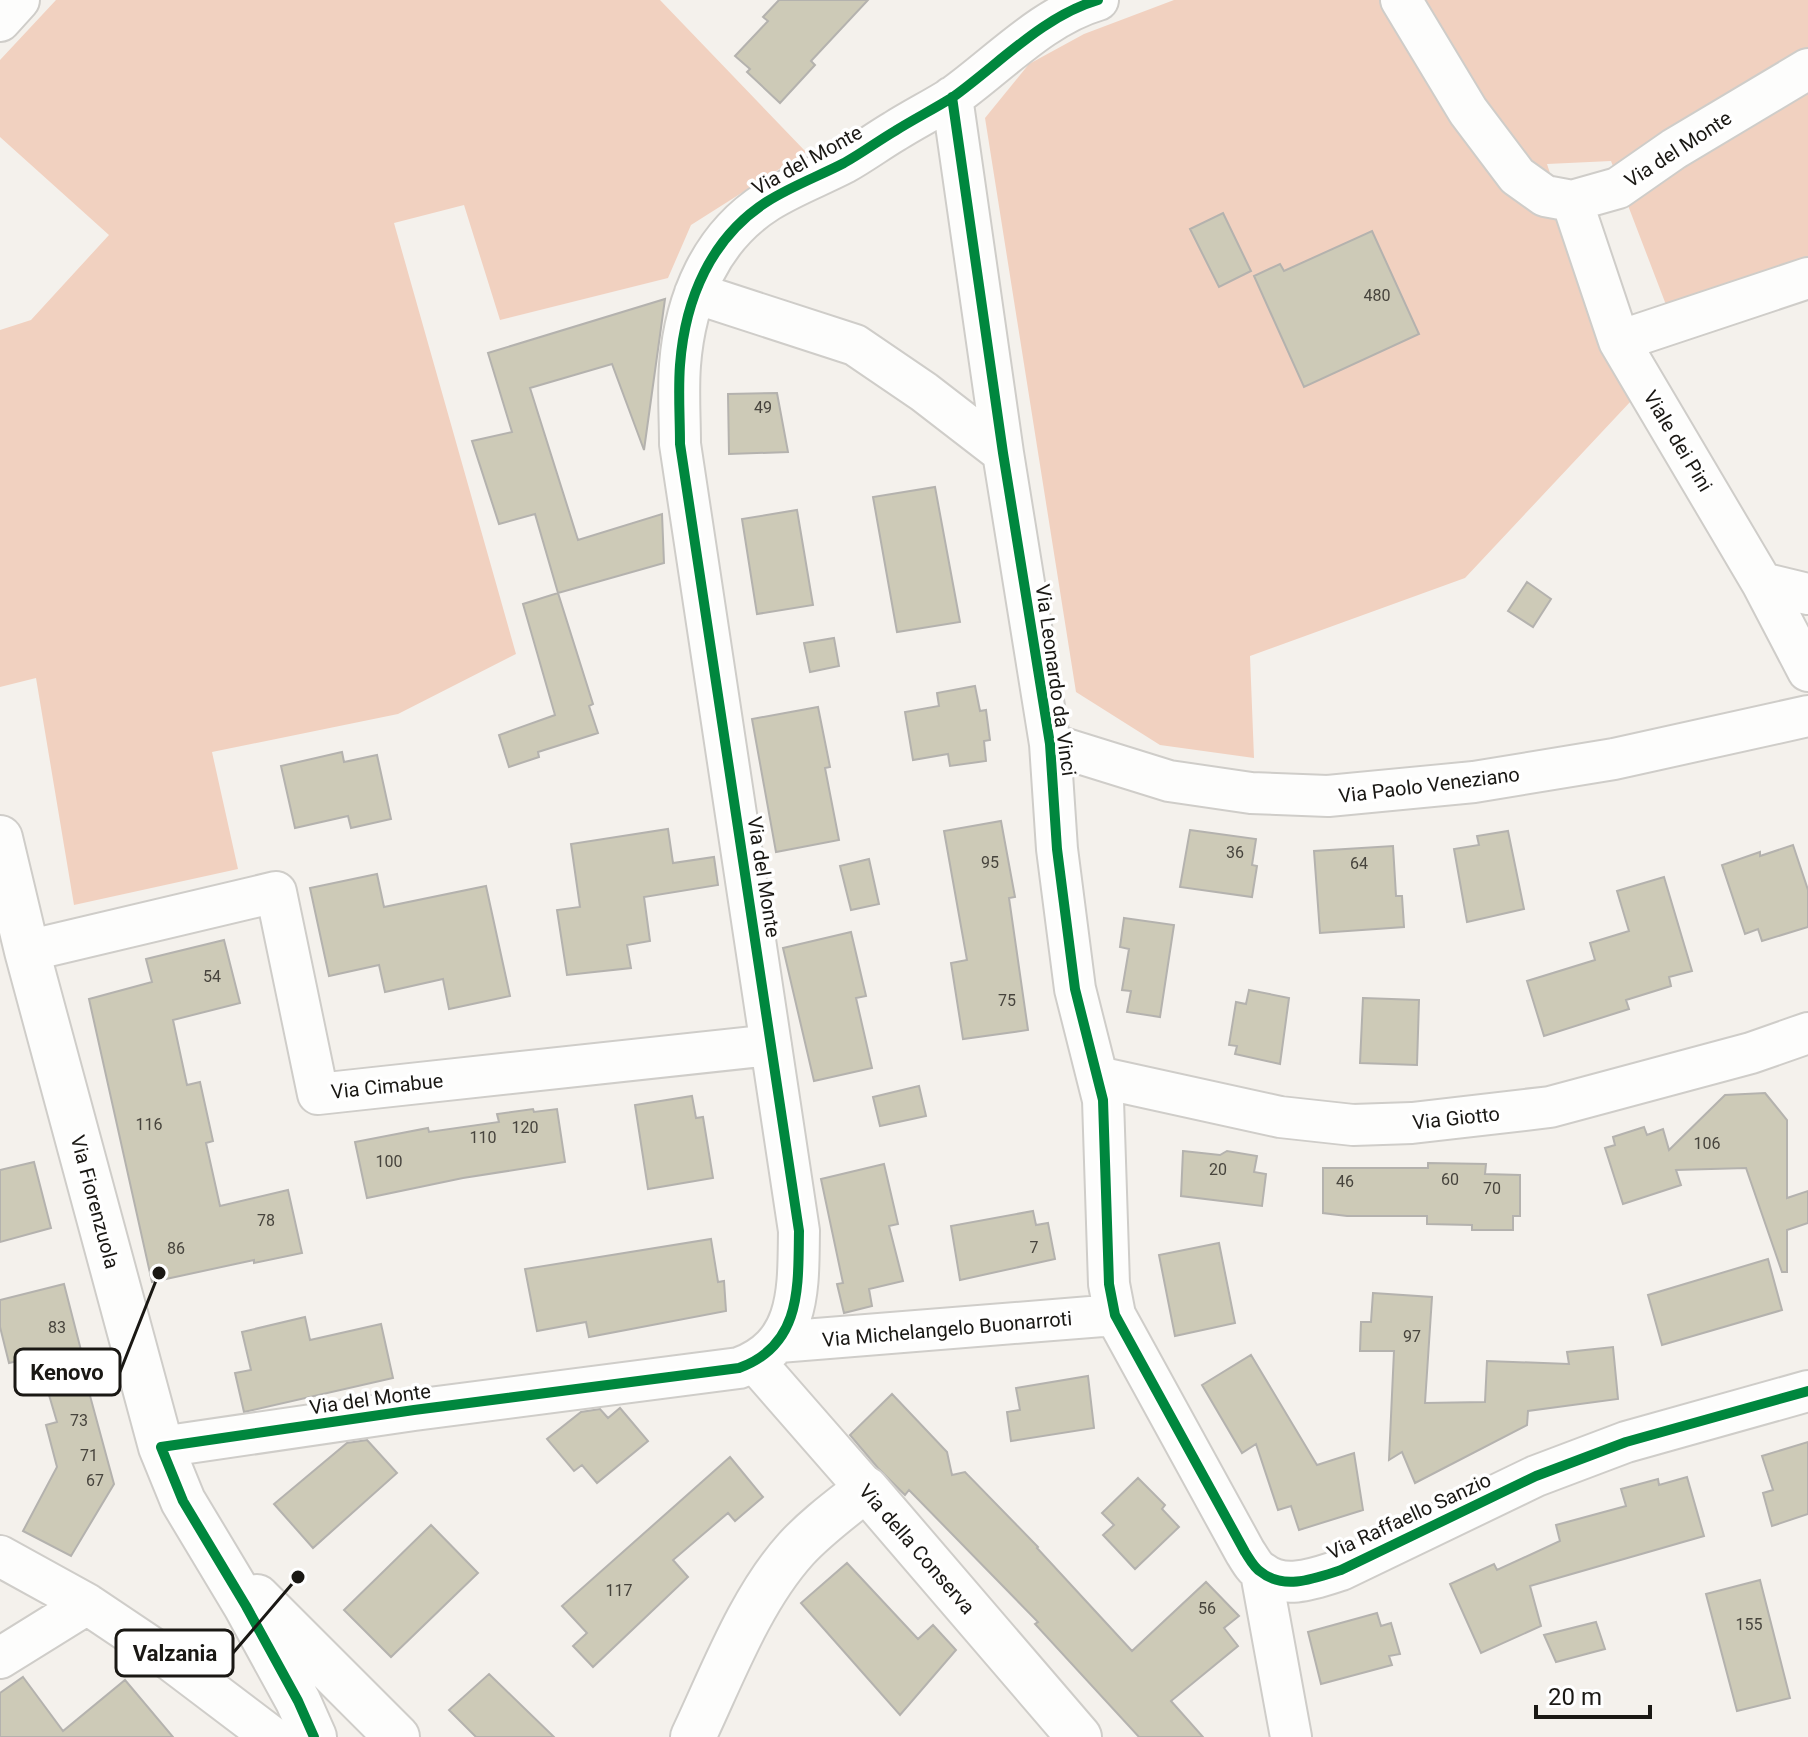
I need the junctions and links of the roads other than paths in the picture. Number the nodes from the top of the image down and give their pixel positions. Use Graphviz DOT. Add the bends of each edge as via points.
graph roads {
  1 [pos="19,0"];
  2 [pos="1098,0"];
  3 [pos="1401,0"];
  4 [pos="0,21"];
  5 [pos="1808,69"];
  6 [pos="952,97"];
  7 [pos="1572,201"];
  8 [pos="1808,278"];
  9 [pos="695,293"];
  10 [pos="1619,341"];
  11 [pos="1003,453"];
  12 [pos="1762,583"];
  13 [pos="1808,594"];
  14 [pos="1808,671"];
  15 [pos="1808,716"];
  16 [pos="1050,744"];
  17 [pos="0,838"];
  18 [pos="27,951"];
  19 [pos="1808,1033"];
  20 [pos="771,1045"];
  21 [pos="1098,1077"];
  22 [pos="1115,1315"];
  23 [pos="767,1352"];
  24 [pos="1808,1391"];
  25 [pos="161,1447"];
  26 [pos="866,1489"];
  27 [pos="0,1556"];
  28 [pos="218,1556"];
  29 [pos="1261,1573"];
  30 [pos="87,1604"];
  31 [pos="0,1658"];
  32 [pos="169,1659"];
  33 [pos="306,1719"];
  34 [pos="387,1727"];
  35 [pos="272,1737"];
  36 [pos="693,1737"];
  37 [pos="1079,1737"];
  38 [pos="1291,1737"];
  1 -- 4 [label="street"];
  2 -- 6 [label="street, Via del Monte" via="1034,36"];
  3 -- 7 [label="street" via="1468,111 1517,176 1545,196"];
  5 -- 7 [label="street, Via del Monte" via="1618,188"];
  6 -- 9 [label="street, Via del Monte" via="745,216 719,244"];
  6 -- 11 [label="street, Via Leonardo da Vinci"];
  7 -- 10 [label="street, Viale dei Pini"];
  8 -- 10 [label="street"];
  9 -- 11 [label="street" via="855,345"];
  9 -- 20 [label="street, Via del Monte" via="680,365 680,444"];
  10 -- 12 [label="street, Viale dei Pini"];
  11 -- 16 [label="street, Via Leonardo da Vinci"];
  12 -- 13 [label="street"];
  12 -- 14 [label="street, Viale dei Pini"];
  15 -- 16 [label="street, Via Paolo Veneziano" via="1614,759 1474,782 1328,796 1251,793 1169,781"];
  16 -- 21 [label="street, Via Leonardo da Vinci" via="1075,989"];
  17 -- 18 [label="street, Via Fiorenzuola"];
  18 -- 20 [label="street, Via Cimabue" via="276,892 318,1094"];
  18 -- 25 [label="street, Via Fiorenzuola"];
  19 -- 21 [label="street, Via Giotto" via="1550,1107 1412,1123 1353,1125 1280,1117"];
  20 -- 23 [label="street, Via del Monte" via="799,1231 793,1313"];
  21 -- 22 [label="street, Via Leonardo da Vinci"];
  22 -- 23 [label="street, Via Michelangelo Buonarroti"];
  22 -- 29 [label="street"];
  23 -- 25 [label="street, Via del Monte" via="739,1368"];
  23 -- 26 [label="street, Via della Conserva"];
  24 -- 29 [label="street, Via Raffaello Sanzio" via="1626,1442 1536,1476 1341,1570 1285,1582"];
  25 -- 28 [label="street, Via Fiorenzuola" via="183,1501"];
  26 -- 36 [label="street" via="796,1550 773,1581"];
  26 -- 37 [label="street, Via della Conserva"];
  27 -- 30 [label="street"];
  28 -- 33 [label="street, Via Fiorenzuola"];
  28 -- 34 [label="street, Via Fiorenzuola"];
  29 -- 38 [label="street"];
  30 -- 31 [label="street"];
  30 -- 32 [label="street"];
  32 -- 33 [label="street"];
  32 -- 35 [label="street"];
  33 -- 34 [label="street"];
}
